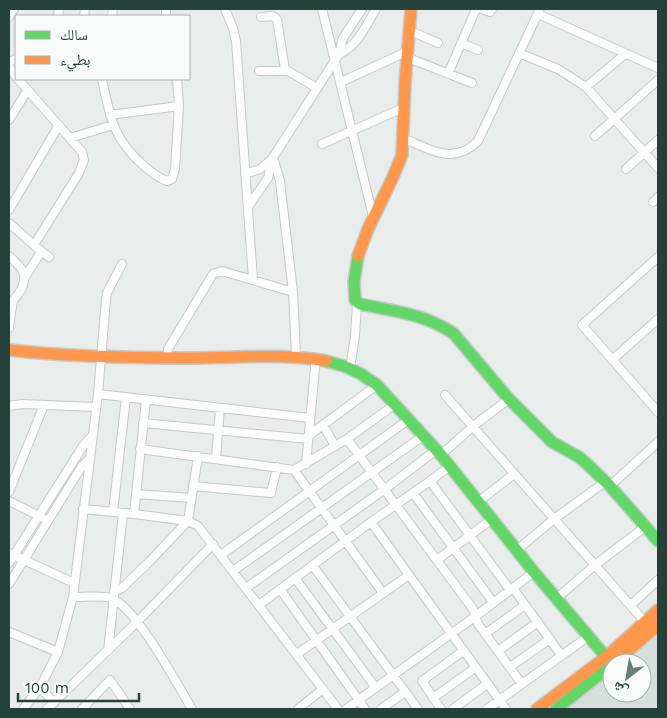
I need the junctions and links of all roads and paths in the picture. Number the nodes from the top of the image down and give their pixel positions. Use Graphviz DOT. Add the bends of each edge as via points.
graph roads {
  1 [pos="14,9"];
  2 [pos="225,9"];
  3 [pos="322,9"];
  4 [pos="362,9"];
  5 [pos="376,9"];
  6 [pos="411,9"];
  7 [pos="476,9"];
  8 [pos="481,9"];
  9 [pos="492,9"];
  10 [pos="539,11"];
  11 [pos="261,16"];
  12 [pos="9,17"];
  13 [pos="408,30"];
  14 [pos="438,43"];
  15 [pos="461,43"];
  16 [pos="478,50"];
  17 [pos="519,53"];
  18 [pos="406,54"];
  19 [pos="625,54"];
  20 [pos="337,57"];
  21 [pos="658,68"];
  22 [pos="284,70"];
  23 [pos="259,71"];
  24 [pos="448,74"];
  25 [pos="19,80"];
  26 [pos="102,80"];
  27 [pos="177,80"];
  28 [pos="658,80"];
  29 [pos="341,82"];
  30 [pos="472,83"];
  31 [pos="586,87"];
  32 [pos="317,88"];
  33 [pos="27,91"];
  34 [pos="179,106"];
  35 [pos="403,108"];
  36 [pos="110,115"];
  37 [pos="614,119"];
  38 [pos="9,120"];
  39 [pos="59,125"];
  40 [pos="113,125"];
  41 [pos="352,131"];
  42 [pos="595,136"];
  43 [pos="70,138"];
  44 [pos="402,138"];
  45 [pos="658,140"];
  46 [pos="322,144"];
  47 [pos="645,152"];
  48 [pos="273,158"];
  49 [pos="658,168"];
  50 [pos="626,169"];
  51 [pos="245,174"];
  52 [pos="248,207"];
  53 [pos="9,210"];
  54 [pos="373,216"];
  55 [pos="9,223"];
  56 [pos="34,245"];
  57 [pos="41,252"];
  58 [pos="9,256"];
  59 [pos="49,257"];
  60 [pos="658,257"];
  61 [pos="122,264"];
  62 [pos="25,277"];
  63 [pos="253,280"];
  64 [pos="293,292"];
  65 [pos="11,300"];
  66 [pos="357,303"];
  67 [pos="658,319"];
  68 [pos="9,328"];
  69 [pos="9,350"];
  70 [pos="102,356"];
  71 [pos="296,356"];
  72 [pos="167,358"];
  73 [pos="316,358"];
  74 [pos="612,360"];
  75 [pos="350,368"];
  76 [pos="377,385"];
  77 [pos="98,394"];
  78 [pos="445,395"];
  79 [pos="126,397"];
  80 [pos="509,399"];
  81 [pos="146,400"];
  82 [pos="44,405"];
  83 [pos="394,405"];
  84 [pos="9,406"];
  85 [pos="96,407"];
  86 [pos="220,408"];
  87 [pos="658,412"];
  88 [pos="310,418"];
  89 [pos="408,420"];
  90 [pos="143,423"];
  91 [pos="322,425"];
  92 [pos="472,426"];
  93 [pos="218,430"];
  94 [pos="92,436"];
  95 [pos="423,436"];
  96 [pos="308,438"];
  97 [pos="347,439"];
  98 [pos="658,442"];
  99 [pos="335,446"];
  100 [pos="140,449"];
  101 [pos="438,453"];
  102 [pos="360,455"];
  103 [pos="198,456"];
  104 [pos="90,458"];
  105 [pos="216,458"];
  106 [pos="306,464"];
  107 [pos="450,466"];
  108 [pos="277,467"];
  109 [pos="294,470"];
  110 [pos="372,472"];
  111 [pos="514,474"];
  112 [pos="430,481"];
  113 [pos="608,484"];
  114 [pos="193,486"];
  115 [pos="385,489"];
  116 [pos="309,490"];
  117 [pos="9,492"];
  118 [pos="413,493"];
  119 [pos="136,494"];
  120 [pos="191,498"];
  121 [pos="9,501"];
  122 [pos="478,502"];
  123 [pos="397,504"];
  124 [pos="321,508"];
  125 [pos="83,510"];
  126 [pos="114,512"];
  127 [pos="123,513"];
  128 [pos="134,514"];
  129 [pos="39,516"];
  130 [pos="492,519"];
  131 [pos="554,519"];
  132 [pos="188,521"];
  133 [pos="49,522"];
  134 [pos="371,522"];
  135 [pos="334,525"];
  136 [pos="645,527"];
  137 [pos="469,536"];
  138 [pos="345,541"];
  139 [pos="658,541"];
  140 [pos="213,544"];
  141 [pos="453,548"];
  142 [pos="517,550"];
  143 [pos="11,554"];
  144 [pos="221,554"];
  145 [pos="24,560"];
  146 [pos="437,560"];
  147 [pos="9,563"];
  148 [pos="595,565"];
  149 [pos="312,566"];
  150 [pos="234,571"];
  151 [pos="534,572"];
  152 [pos="409,575"];
  153 [pos="295,578"];
  154 [pos="658,580"];
  155 [pos="74,582"];
  156 [pos="9,584"];
  157 [pos="246,588"];
  158 [pos="280,589"];
  159 [pos="512,589"];
  160 [pos="383,593"];
  161 [pos="114,596"];
  162 [pos="73,597"];
  163 [pos="557,598"];
  164 [pos="493,602"];
  165 [pos="259,605"];
  166 [pos="525,605"];
  167 [pos="630,605"];
  168 [pos="658,610"];
  169 [pos="476,616"];
  170 [pos="350,617"];
  171 [pos="138,621"];
  172 [pos="538,622"];
  173 [pos="645,622"];
  174 [pos="658,625"];
  175 [pos="333,628"];
  176 [pos="9,632"];
  177 [pos="450,634"];
  178 [pos="485,634"];
  179 [pos="589,636"];
  180 [pos="550,639"];
  181 [pos="316,640"];
  182 [pos="498,650"];
  183 [pos="108,651"];
  184 [pos="464,651"];
  185 [pos="58,652"];
  186 [pos="603,653"];
  187 [pos="619,653"];
  188 [pos="622,653"];
  189 [pos="297,654"];
  190 [pos="561,655"];
  191 [pos="475,668"];
  192 [pos="510,668"];
  193 [pos="602,668"];
  194 [pos="602,670"];
  195 [pos="393,676"];
  196 [pos="487,684"];
  197 [pos="522,684"];
  198 [pos="40,687"];
  199 [pos="376,688"];
  200 [pos="323,690"];
  201 [pos="405,692"];
  202 [pos="433,698"];
  203 [pos="358,700"];
  204 [pos="500,700"];
  205 [pos="54,703"];
  206 [pos="24,709"];
  207 [pos="47,709"];
  208 [pos="82,709"];
  209 [pos="130,709"];
  210 [pos="192,709"];
  211 [pos="298,709"];
  212 [pos="338,709"];
  213 [pos="346,709"];
  214 [pos="365,709"];
  215 [pos="381,709"];
  216 [pos="417,709"];
  217 [pos="441,709"];
  218 [pos="453,709"];
  219 [pos="487,709"];
  220 [pos="506,709"];
  221 [pos="537,709"];
  222 [pos="556,709"];
  1 -- 12 [label="street"];
  2 -- 51 [label="street" via="235,36"];
  3 -- 20 [label="street"];
  4 -- 20 [label="street" via="343,38"];
  5 -- 20 [label="street" via="356,41"];
  6 -- 13 [label="street"];
  7 -- 15 [label="street"];
  8 -- 9 [label="street" via="490,12"];
  10 -- 17 [label="street"];
  10 -- 19 [label="street"];
  11 -- 22 [label="street" via="277,19"];
  13 -- 14 [label="street"];
  13 -- 18 [label="street"];
  15 -- 16 [label="street"];
  15 -- 24 [label="street"];
  17 -- 31 [label="street" via="558,69"];
  17 -- 44 [label="street" via="478,141 472,147 442,155"];
  18 -- 24 [label="street"];
  18 -- 29 [label="street"];
  18 -- 35 [label="street"];
  19 -- 21 [label="street"];
  19 -- 31 [label="street"];
  20 -- 29 [label="street"];
  20 -- 32 [label="street"];
  22 -- 23 [label="street"];
  22 -- 32 [label="street"];
  24 -- 30 [label="street"];
  25 -- 33 [label="street"];
  26 -- 36 [label="street"];
  27 -- 34 [label="street"];
  28 -- 37 [label="street"];
  29 -- 41 [label="street"];
  31 -- 37 [label="street"];
  32 -- 48 [label="street"];
  33 -- 38 [label="street"];
  33 -- 39 [label="street"];
  34 -- 36 [label="street"];
  34 -- 40 [label="street" via="174,174 167,181 140,163"];
  35 -- 41 [label="street"];
  35 -- 44 [label="street"];
  36 -- 40 [label="street"];
  37 -- 42 [label="street"];
  37 -- 47 [label="street"];
  39 -- 43 [label="street"];
  39 -- 53 [label="street"];
  40 -- 43 [label="street"];
  41 -- 46 [label="street"];
  41 -- 54 [label="street"];
  43 -- 56 [label="street" via="82,152 82,166"];
  44 -- 54 [label="street" via="399,162"];
  45 -- 47 [label="street"];
  47 -- 49 [label="street"];
  47 -- 50 [label="street"];
  48 -- 51 [label="street"];
  48 -- 52 [label="street" via="268,178"];
  48 -- 64 [label="street" via="280,181"];
  51 -- 52 [label="street"];
  52 -- 63 [label="street"];
  54 -- 66 [label="street" via="354,278 353,291"];
  55 -- 56 [label="street"];
  56 -- 57 [label="street"];
  57 -- 59 [label="street"];
  57 -- 62 [label="street"];
  58 -- 62 [label="street" via="22,268"];
  60 -- 74 [label="street" via="582,325"];
  61 -- 70 [label="street" via="107,293"];
  62 -- 65 [label="street" via="17,297"];
  63 -- 64 [label="street"];
  63 -- 72 [label="street" via="222,271 213,274 168,349"];
  64 -- 71 [label="street"];
  65 -- 68 [label="street"];
  66 -- 75 [label="street"];
  66 -- 80 [label="street" via="429,319 446,327"];
  67 -- 74 [label="street"];
  69 -- 70 [label="street"];
  70 -- 72 [label="street"];
  70 -- 77 [label="street"];
  71 -- 72 [label="street"];
  71 -- 73 [label="street"];
  73 -- 75 [label="street"];
  73 -- 88 [label="street"];
  74 -- 87 [label="street"];
  75 -- 76 [label="street"];
  76 -- 83 [label="street"];
  76 -- 91 [label="street"];
  77 -- 79 [label="street"];
  77 -- 85 [label="street"];
  78 -- 92 [label="street"];
  79 -- 81 [label="street"];
  79 -- 126 [label="street"];
  80 -- 92 [label="street"];
  80 -- 113 [label="street" via="552,442 579,457"];
  81 -- 86 [label="street"];
  81 -- 90 [label="street"];
  82 -- 84 [label="street"];
  82 -- 85 [label="street"];
  82 -- 117 [label="street"];
  83 -- 89 [label="street"];
  83 -- 97 [label="street"];
  85 -- 94 [label="street"];
  86 -- 88 [label="street"];
  86 -- 93 [label="street"];
  88 -- 96 [label="street"];
  89 -- 95 [label="street"];
  89 -- 102 [label="street"];
  90 -- 93 [label="street"];
  90 -- 100 [label="street"];
  91 -- 96 [label="street"];
  91 -- 99 [label="street"];
  92 -- 101 [label="street"];
  92 -- 111 [label="street"];
  93 -- 96 [label="street"];
  93 -- 105 [label="street"];
  94 -- 104 [label="street"];
  94 -- 129 [label="street"];
  95 -- 101 [label="street"];
  95 -- 110 [label="street"];
  96 -- 106 [label="street"];
  97 -- 99 [label="street"];
  97 -- 102 [label="street"];
  98 -- 113 [label="street"];
  99 -- 106 [label="street"];
  100 -- 103 [label="street"];
  100 -- 119 [label="street"];
  101 -- 107 [label="street"];
  101 -- 115 [label="street"];
  102 -- 110 [label="street"];
  102 -- 116 [label="street"];
  103 -- 105 [label="street"];
  103 -- 114 [label="street"];
  104 -- 125 [label="street"];
  104 -- 133 [label="street"];
  105 -- 108 [label="street"];
  106 -- 109 [label="street"];
  107 -- 112 [label="street"];
  107 -- 122 [label="street"];
  108 -- 109 [label="street"];
  108 -- 114 [label="street" via="271,493"];
  109 -- 116 [label="street"];
  110 -- 115 [label="street"];
  110 -- 124 [label="street"];
  111 -- 122 [label="street"];
  111 -- 131 [label="street"];
  112 -- 118 [label="street"];
  112 -- 137 [label="street"];
  113 -- 131 [label="street"];
  113 -- 136 [label="street"];
  114 -- 120 [label="street"];
  115 -- 123 [label="street"];
  115 -- 135 [label="street"];
  116 -- 124 [label="street"];
  116 -- 144 [label="street"];
  118 -- 123 [label="street"];
  118 -- 141 [label="street"];
  119 -- 120 [label="street"];
  119 -- 128 [label="street"];
  120 -- 132 [label="street"];
  121 -- 129 [label="street"];
  122 -- 130 [label="street"];
  123 -- 134 [label="street"];
  123 -- 146 [label="street"];
  124 -- 135 [label="street"];
  124 -- 150 [label="street"];
  125 -- 126 [label="street"];
  125 -- 155 [label="street"];
  126 -- 127 [label="street"];
  127 -- 128 [label="street"];
  127 -- 161 [label="street"];
  128 -- 132 [label="street"];
  129 -- 133 [label="street"];
  129 -- 143 [label="street"];
  130 -- 137 [label="street"];
  130 -- 142 [label="street"];
  131 -- 142 [label="street"];
  131 -- 148 [label="street"];
  132 -- 140 [label="street" via="198,526"];
  132 -- 161 [label="street"];
  133 -- 145 [label="street"];
  134 -- 138 [label="street"];
  134 -- 152 [label="street"];
  135 -- 138 [label="street"];
  135 -- 157 [label="street"];
  136 -- 139 [label="street"];
  136 -- 148 [label="street"];
  137 -- 141 [label="street"];
  137 -- 159 [label="street"];
  138 -- 149 [label="street"];
  138 -- 160 [label="street"];
  140 -- 144 [label="street"];
  140 -- 171 [label="street"];
  141 -- 146 [label="street"];
  141 -- 164 [label="street"];
  142 -- 151 [label="street"];
  143 -- 145 [label="street"];
  143 -- 147 [label="street"];
  144 -- 150 [label="street"];
  145 -- 155 [label="street"];
  145 -- 156 [label="street"];
  146 -- 169 [label="street"];
  148 -- 163 [label="street"];
  148 -- 167 [label="street"];
  149 -- 153 [label="street"];
  149 -- 170 [label="street"];
  150 -- 157 [label="street"];
  151 -- 159 [label="street"];
  151 -- 163 [label="street"];
  152 -- 160 [label="street"];
  152 -- 177 [label="street"];
  153 -- 158 [label="street"];
  153 -- 175 [label="street"];
  154 -- 167 [label="street"];
  155 -- 162 [label="street"];
  157 -- 165 [label="street"];
  158 -- 165 [label="street"];
  158 -- 181 [label="street"];
  159 -- 164 [label="street"];
  159 -- 166 [label="street"];
  160 -- 170 [label="street"];
  161 -- 162 [label="street"];
  161 -- 171 [label="street"];
  161 -- 183 [label="street"];
  162 -- 185 [label="street"];
  163 -- 179 [label="street"];
  164 -- 169 [label="street"];
  165 -- 189 [label="street"];
  166 -- 172 [label="street"];
  166 -- 178 [label="street"];
  167 -- 173 [label="street"];
  168 -- 173 [label="street"];
  169 -- 177 [label="street"];
  169 -- 178 [label="street"];
  170 -- 175 [label="street"];
  170 -- 195 [label="street"];
  171 -- 183 [label="street"];
  171 -- 210 [label="street"];
  172 -- 180 [label="street"];
  172 -- 182 [label="street"];
  173 -- 187 [label="street"];
  174 -- 188 [label="street"];
  175 -- 181 [label="street"];
  175 -- 199 [label="street"];
  176 -- 185 [label="street"];
  177 -- 184 [label="street"];
  177 -- 195 [label="street"];
  178 -- 182 [label="street"];
  179 -- 186 [label="street"];
  179 -- 190 [label="street"];
  180 -- 190 [label="street"];
  180 -- 192 [label="street"];
  181 -- 189 [label="street"];
  181 -- 203 [label="street"];
  182 -- 192 [label="street"];
  183 -- 205 [label="street"];
  184 -- 191 [label="street"];
  184 -- 202 [label="street" via="423,680"];
  185 -- 198 [label="street"];
  189 -- 200 [label="street"];
  190 -- 197 [label="street"];
  191 -- 196 [label="street"];
  191 -- 202 [label="street"];
  192 -- 197 [label="street"];
  193 -- 221 [label="street"];
  194 -- 222 [label="street"];
  195 -- 199 [label="street"];
  195 -- 201 [label="street"];
  196 -- 204 [label="street"];
  196 -- 218 [label="street"];
  197 -- 204 [label="street"];
  198 -- 205 [label="street"];
  198 -- 206 [label="street"];
  199 -- 203 [label="street"];
  200 -- 211 [label="street"];
  200 -- 212 [label="street"];
  201 -- 215 [label="street"];
  201 -- 216 [label="street"];
  202 -- 217 [label="street"];
  203 -- 213 [label="street"];
  203 -- 214 [label="street"];
  204 -- 219 [label="street"];
  204 -- 220 [label="street"];
  205 -- 207 [label="street"];
  208 -- 209 [label="street" via="110,680"];
}
